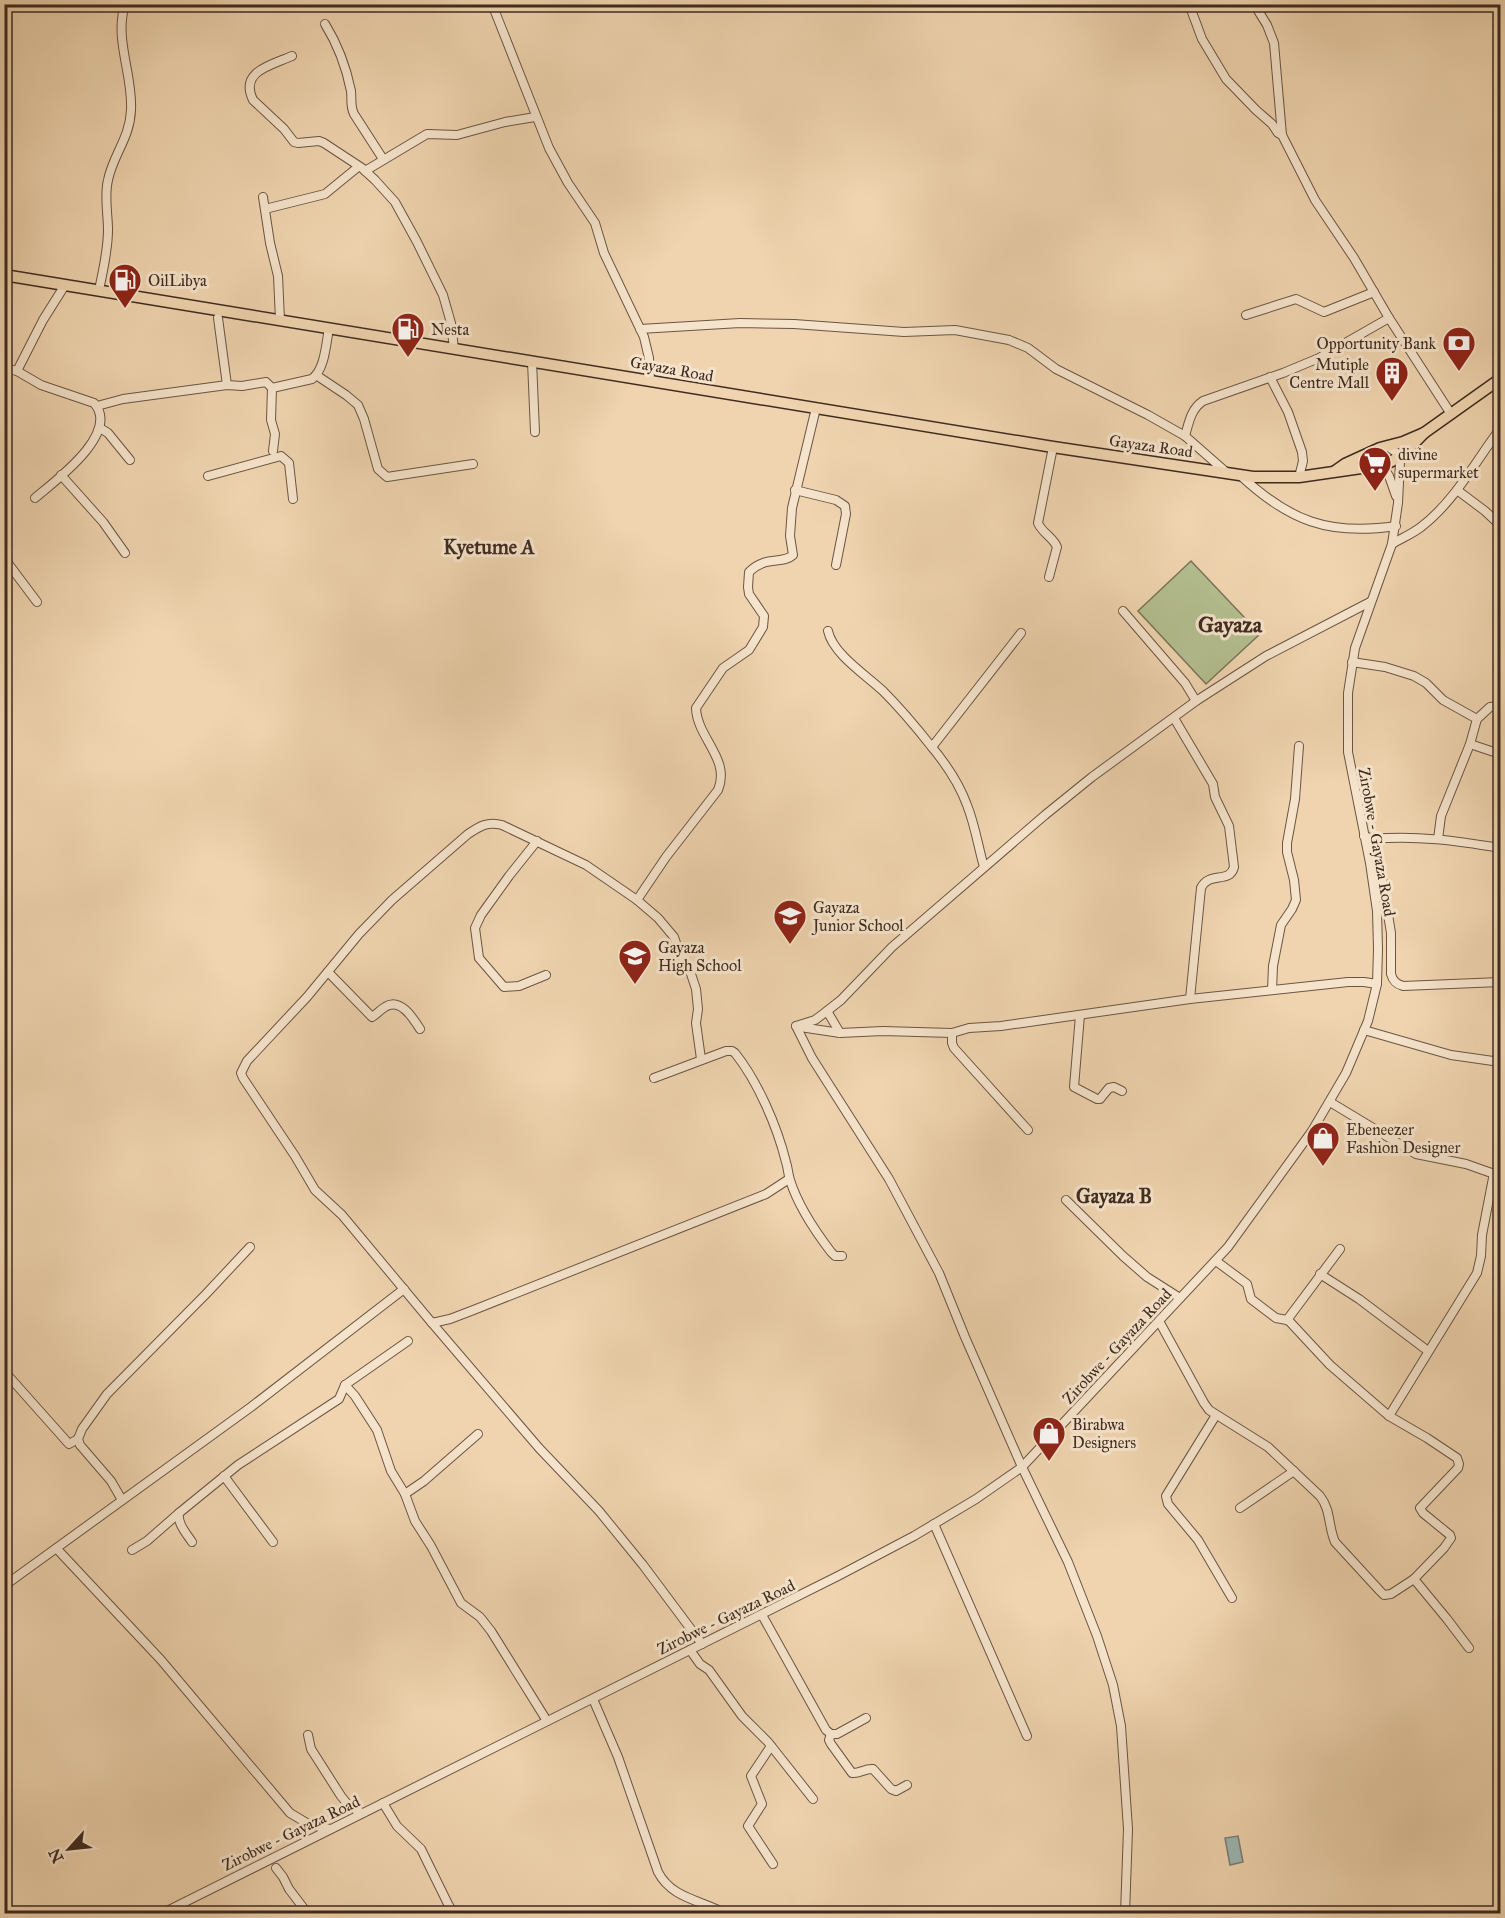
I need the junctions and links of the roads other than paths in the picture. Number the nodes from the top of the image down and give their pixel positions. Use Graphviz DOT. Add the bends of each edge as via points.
graph roads {
  1 [pos="125,4"];
  2 [pos="492,4"];
  3 [pos="1189,4"];
  4 [pos="1254,4"];
  5 [pos="325,24"];
  6 [pos="292,56"];
  7 [pos="535,117"];
  8 [pos="1282,135"];
  9 [pos="383,159"];
  10 [pos="361,169"];
  11 [pos="263,196"];
  12 [pos="265,209"];
  13 [pos="4,275"];
  14 [pos="65,285"];
  15 [pos="99,290"];
  16 [pos="1374,292"];
  17 [pos="1246,315"];
  18 [pos="218,318"];
  19 [pos="1389,318"];
  20 [pos="280,320"];
  21 [pos="329,328"];
  22 [pos="640,329"];
  23 [pos="454,349"];
  24 [pos="532,361"];
  25 [pos="4,368"];
  26 [pos="17,371"];
  27 [pos="316,375"];
  28 [pos="1270,377"];
  29 [pos="1500,379"];
  30 [pos="650,380"];
  31 [pos="227,385"];
  32 [pos="272,388"];
  33 [pos="97,406"];
  34 [pos="816,408"];
  35 [pos="1451,414"];
  36 [pos="100,428"];
  37 [pos="1500,429"];
  38 [pos="535,432"];
  39 [pos="1424,433"];
  40 [pos="1185,436"];
  41 [pos="1053,447"];
  42 [pos="1382,447"];
  43 [pos="273,451"];
  44 [pos="1399,456"];
  45 [pos="130,460"];
  46 [pos="473,464"];
  47 [pos="1382,465"];
  48 [pos="1335,471"];
  49 [pos="1226,472"];
  50 [pos="1240,475"];
  51 [pos="61,476"];
  52 [pos="208,476"];
  53 [pos="1299,477"];
  54 [pos="795,490"];
  55 [pos="1457,490"];
  56 [pos="34,498"];
  57 [pos="293,499"];
  58 [pos="1398,503"];
  59 [pos="1500,525"];
  60 [pos="1396,526"];
  61 [pos="1392,544"];
  62 [pos="125,553"];
  63 [pos="4,558"];
  64 [pos="836,565"];
  65 [pos="1049,577"];
  66 [pos="37,602"];
  67 [pos="1370,602"];
  68 [pos="1123,611"];
  69 [pos="828,631"];
  70 [pos="1021,633"];
  71 [pos="1352,662"];
  72 [pos="1196,700"];
  73 [pos="1500,705"];
  74 [pos="1174,717"];
  75 [pos="1477,718"];
  76 [pos="1470,744"];
  77 [pos="1299,746"];
  78 [pos="932,747"];
  79 [pos="1500,754"];
  80 [pos="1364,837"];
  81 [pos="1373,839"];
  82 [pos="1438,839"];
  83 [pos="537,841"];
  84 [pos="1500,848"];
  85 [pos="984,867"];
  86 [pos="637,900"];
  87 [pos="328,972"];
  88 [pos="546,975"];
  89 [pos="1500,982"];
  90 [pos="1377,984"];
  91 [pos="1272,990"];
  92 [pos="1190,999"];
  93 [pos="827,1011"];
  94 [pos="1080,1015"];
  95 [pos="796,1026"];
  96 [pos="420,1029"];
  97 [pos="1364,1029"];
  98 [pos="840,1033"];
  99 [pos="952,1033"];
  100 [pos="701,1059"];
  101 [pos="1500,1062"];
  102 [pos="654,1078"];
  103 [pos="1122,1091"];
  104 [pos="1330,1102"];
  105 [pos="1028,1130"];
  106 [pos="1497,1174"];
  107 [pos="789,1179"];
  108 [pos="1066,1200"];
  109 [pos="250,1247"];
  110 [pos="1340,1249"];
  111 [pos="842,1256"];
  112 [pos="1216,1261"];
  113 [pos="1320,1274"];
  114 [pos="404,1289"];
  115 [pos="1180,1298"];
  116 [pos="1287,1320"];
  117 [pos="1159,1321"];
  118 [pos="432,1323"];
  119 [pos="408,1341"];
  120 [pos="1428,1351"];
  121 [pos="4,1371"];
  122 [pos="345,1385"];
  123 [pos="1216,1415"];
  124 [pos="1389,1416"];
  125 [pos="478,1434"];
  126 [pos="78,1439"];
  127 [pos="1022,1467"];
  128 [pos="1294,1471"];
  129 [pos="224,1476"];
  130 [pos="405,1494"];
  131 [pos="122,1500"];
  132 [pos="1240,1508"];
  133 [pos="179,1513"];
  134 [pos="934,1524"];
  135 [pos="192,1542"];
  136 [pos="273,1542"];
  137 [pos="57,1549"];
  138 [pos="132,1550"];
  139 [pos="1414,1579"];
  140 [pos="4,1586"];
  141 [pos="1232,1598"];
  142 [pos="762,1615"];
  143 [pos="702,1644"];
  144 [pos="1468,1648"];
  145 [pos="690,1650"];
  146 [pos="593,1699"];
  147 [pos="866,1718"];
  148 [pos="547,1721"];
  149 [pos="831,1734"];
  150 [pos="308,1735"];
  151 [pos="1027,1736"];
  152 [pos="771,1746"];
  153 [pos="907,1785"];
  154 [pos="813,1799"];
  155 [pos="383,1803"];
  156 [pos="362,1813"];
  157 [pos="330,1829"];
  158 [pos="772,1864"];
  159 [pos="276,1868"];
  160 [pos="161,1914"];
  161 [pos="309,1914"];
  162 [pos="454,1914"];
  163 [pos="726,1914"];
  164 [pos="1125,1914"];
  1 -- 15 [label="street" via="122,40 131,113 107,182 108,233"];
  2 -- 7 [label="street"];
  3 -- 8 [label="street" via="1202,39 1226,79"];
  4 -- 8 [label="street" via="1274,43"];
  5 -- 9 [label="street" via="341,55 351,91 351,109"];
  6 -- 10 [label="street" via="253,75 253,100 294,142 319,141"];
  7 -- 9 [label="street" via="457,135 427,134"];
  7 -- 22 [label="street" via="557,164 598,230 604,253"];
  8 -- 16 [label="street" via="1315,200"];
  9 -- 10 [label="street"];
  10 -- 12 [label="street" via="325,194"];
  10 -- 23 [label="street" via="395,202 417,242 445,302"];
  11 -- 12 [label="street"];
  12 -- 20 [label="street" via="277,270"];
  13 -- 14 [label="main road, Gayaza Road"];
  14 -- 15 [label="main road, Gayaza Road"];
  14 -- 26 [label="street"];
  15 -- 20 [label="main road, Gayaza Road"];
  16 -- 17 [label="street" via="1324,312 1296,299"];
  16 -- 19 [label="street"];
  18 -- 31 [label="street"];
  19 -- 28 [label="street" via="1319,358"];
  19 -- 35 [label="street"];
  20 -- 21 [label="main road, Gayaza Road"];
  21 -- 23 [label="main road, Gayaza Road"];
  21 -- 27 [label="street"];
  22 -- 30 [label="street" via="647,347"];
  22 -- 40 [label="street" via="740,323 970,332 1021,344 1056,369"];
  23 -- 24 [label="main road, Gayaza Road"];
  24 -- 30 [label="main road, Gayaza Road"];
  24 -- 38 [label="street"];
  25 -- 26 [label="street"];
  26 -- 33 [label="street" via="41,385"];
  27 -- 32 [label="street"];
  27 -- 46 [label="street" via="358,405 378,469 387,477"];
  28 -- 40 [label="street" via="1203,401 1192,412"];
  28 -- 53 [label="street" via="1302,452"];
  29 -- 35 [label="main road, Gayaza Road"];
  30 -- 34 [label="main road, Gayaza Road"];
  31 -- 32 [label="street" via="266,382"];
  31 -- 33 [label="street"];
  32 -- 43 [label="street"];
  33 -- 36 [label="street"];
  34 -- 41 [label="main road, Gayaza Road"];
  34 -- 54 [label="street"];
  35 -- 39 [label="main road, Gayaza Road"];
  36 -- 45 [label="street"];
  36 -- 51 [label="street" via="90,446"];
  37 -- 55 [label="street"];
  39 -- 42 [label="main road, Gayaza Road"];
  39 -- 44 [label="main road, Gayaza Road"];
  40 -- 49 [label="street"];
  41 -- 49 [label="main road, Gayaza Road"];
  41 -- 65 [label="street" via="1038,523 1057,547"];
  42 -- 44 [label="street" via="1394,449"];
  42 -- 47 [label="street, Zirobwe - Gayaza Road" via="1378,456"];
  42 -- 48 [label="main road, Gayaza Road"];
  44 -- 47 [label="main road, Gayaza Road"];
  44 -- 58 [label="street, Zirobwe - Gayaza Road"];
  47 -- 48 [label="main road, Gayaza Road"];
  47 -- 58 [label="street, Zirobwe - Gayaza Road"];
  48 -- 53 [label="main road, Gayaza Road"];
  49 -- 50 [label="main road, Gayaza Road"];
  50 -- 53 [label="main road, Gayaza Road"];
  50 -- 60 [label="street" via="1276,506 1309,521 1349,529"];
  51 -- 56 [label="street"];
  51 -- 62 [label="street"];
  52 -- 57 [label="street" via="280,456 289,463"];
  54 -- 64 [label="street" via="845,506"];
  54 -- 86 [label="street" via="790,536 793,555 787,560 759,564 749,572 747,580 749,594 764,616 763,627 749,650 723,668 696,708 722,771 722,782"];
  55 -- 59 [label="street"];
  55 -- 61 [label="street" via="1422,527"];
  58 -- 60 [label="street, Zirobwe - Gayaza Road"];
  60 -- 61 [label="street, Zirobwe - Gayaza Road"];
  61 -- 67 [label="street, Zirobwe - Gayaza Road"];
  63 -- 66 [label="street"];
  67 -- 71 [label="street, Zirobwe - Gayaza Road"];
  67 -- 72 [label="street" via="1266,656"];
  68 -- 72 [label="street"];
  69 -- 78 [label="street" via="830,640 883,691"];
  70 -- 78 [label="street"];
  71 -- 75 [label="street" via="1414,676 1443,700"];
  71 -- 80 [label="street, Zirobwe - Gayaza Road" via="1348,752"];
  72 -- 74 [label="street"];
  73 -- 75 [label="street" via="1490,706"];
  74 -- 85 [label="street" via="1092,777"];
  74 -- 92 [label="street" via="1213,784 1229,826 1234,867 1229,875 1208,879 1201,888"];
  75 -- 76 [label="street"];
  76 -- 79 [label="street"];
  76 -- 82 [label="street" via="1441,816"];
  77 -- 91 [label="street" via="1287,843 1296,900 1281,925"];
  78 -- 85 [label="street" via="967,804"];
  80 -- 81 [label="street"];
  80 -- 90 [label="street, Zirobwe - Gayaza Road" via="1377,911"];
  81 -- 82 [label="street"];
  81 -- 89 [label="street" via="1387,904 1393,980 1403,986"];
  82 -- 84 [label="street"];
  83 -- 86 [label="street" via="586,865"];
  83 -- 87 [label="street" via="492,822 481,825 392,900"];
  83 -- 88 [label="street" via="481,915 475,928 476,944 479,958 504,987 519,986"];
  85 -- 93 [label="street" via="892,947"];
  86 -- 100 [label="street" via="674,938 690,971 696,989"];
  87 -- 96 [label="street" via="372,1017 392,1004 412,1015"];
  87 -- 114 [label="street" via="241,1072 315,1190 342,1215"];
  90 -- 91 [label="street" via="1348,982"];
  90 -- 97 [label="street, Zirobwe - Gayaza Road"];
  91 -- 92 [label="street"];
  92 -- 94 [label="street"];
  93 -- 95 [label="street"];
  93 -- 98 [label="street"];
  94 -- 99 [label="street"];
  94 -- 103 [label="street" via="1074,1087 1098,1100 1109,1088"];
  95 -- 98 [label="street"];
  95 -- 127 [label="street" via="889,1179 939,1273"];
  97 -- 101 [label="street" via="1451,1055"];
  97 -- 104 [label="street, Zirobwe - Gayaza Road"];
  98 -- 99 [label="street"];
  99 -- 105 [label="street" via="952,1043 958,1052"];
  100 -- 102 [label="street"];
  100 -- 107 [label="street" via="729,1050 740,1059 778,1135"];
  104 -- 106 [label="street" via="1416,1154"];
  104 -- 112 [label="street, Zirobwe - Gayaza Road"];
  106 -- 120 [label="street" via="1477,1273"];
  107 -- 111 [label="street" via="819,1236 835,1257"];
  107 -- 118 [label="street" via="766,1194 699,1222"];
  108 -- 115 [label="street" via="1123,1257"];
  109 -- 126 [label="street" via="106,1394"];
  110 -- 113 [label="street"];
  112 -- 115 [label="street, Zirobwe - Gayaza Road"];
  112 -- 116 [label="street" via="1246,1284 1251,1299 1276,1318"];
  113 -- 116 [label="street"];
  113 -- 120 [label="street"];
  114 -- 118 [label="street"];
  114 -- 131 [label="street"];
  115 -- 117 [label="street, Zirobwe - Gayaza Road"];
  116 -- 124 [label="street" via="1330,1365"];
  117 -- 123 [label="street" via="1204,1403"];
  117 -- 127 [label="street, Zirobwe - Gayaza Road"];
  118 -- 143 [label="street" via="539,1448 599,1511"];
  119 -- 122 [label="street"];
  120 -- 124 [label="street"];
  121 -- 126 [label="street" via="69,1444"];
  122 -- 129 [label="street" via="339,1399"];
  122 -- 130 [label="street" via="377,1430"];
  123 -- 128 [label="street" via="1268,1447"];
  123 -- 141 [label="street" via="1166,1496"];
  124 -- 139 [label="street" via="1457,1458 1459,1464 1420,1506 1451,1538"];
  125 -- 130 [label="street"];
  126 -- 131 [label="street"];
  127 -- 134 [label="street, Zirobwe - Gayaza Road"];
  127 -- 164 [label="street" via="1068,1562 1113,1685 1127,1785"];
  128 -- 132 [label="street"];
  128 -- 139 [label="street" via="1326,1503 1335,1542 1384,1595"];
  129 -- 133 [label="street"];
  129 -- 136 [label="street"];
  130 -- 148 [label="street" via="415,1521 461,1603 491,1631"];
  131 -- 137 [label="street"];
  133 -- 135 [label="street" via="180,1523"];
  133 -- 138 [label="street"];
  134 -- 142 [label="street, Zirobwe - Gayaza Road"];
  134 -- 151 [label="street"];
  137 -- 140 [label="street"];
  137 -- 157 [label="street" via="160,1660 290,1814 310,1825"];
  139 -- 144 [label="street"];
  142 -- 143 [label="street, Zirobwe - Gayaza Road"];
  142 -- 149 [label="street"];
  143 -- 145 [label="street, Zirobwe - Gayaza Road"];
  145 -- 146 [label="street, Zirobwe - Gayaza Road"];
  145 -- 152 [label="street"];
  146 -- 148 [label="street, Zirobwe - Gayaza Road"];
  146 -- 163 [label="street" via="663,1882 671,1890"];
  147 -- 149 [label="street"];
  148 -- 155 [label="street, Zirobwe - Gayaza Road"];
  149 -- 153 [label="street" via="831,1744 852,1773 873,1769 891,1789 896,1791"];
  150 -- 156 [label="street" via="311,1749 341,1796"];
  152 -- 154 [label="street"];
  152 -- 158 [label="street" via="751,1776 762,1804 748,1826"];
  155 -- 156 [label="street, Zirobwe - Gayaza Road"];
  155 -- 162 [label="street" via="397,1826 421,1849"];
  156 -- 157 [label="street, Zirobwe - Gayaza Road"];
  157 -- 160 [label="street, Zirobwe - Gayaza Road"];
  159 -- 161 [label="street"];
}
